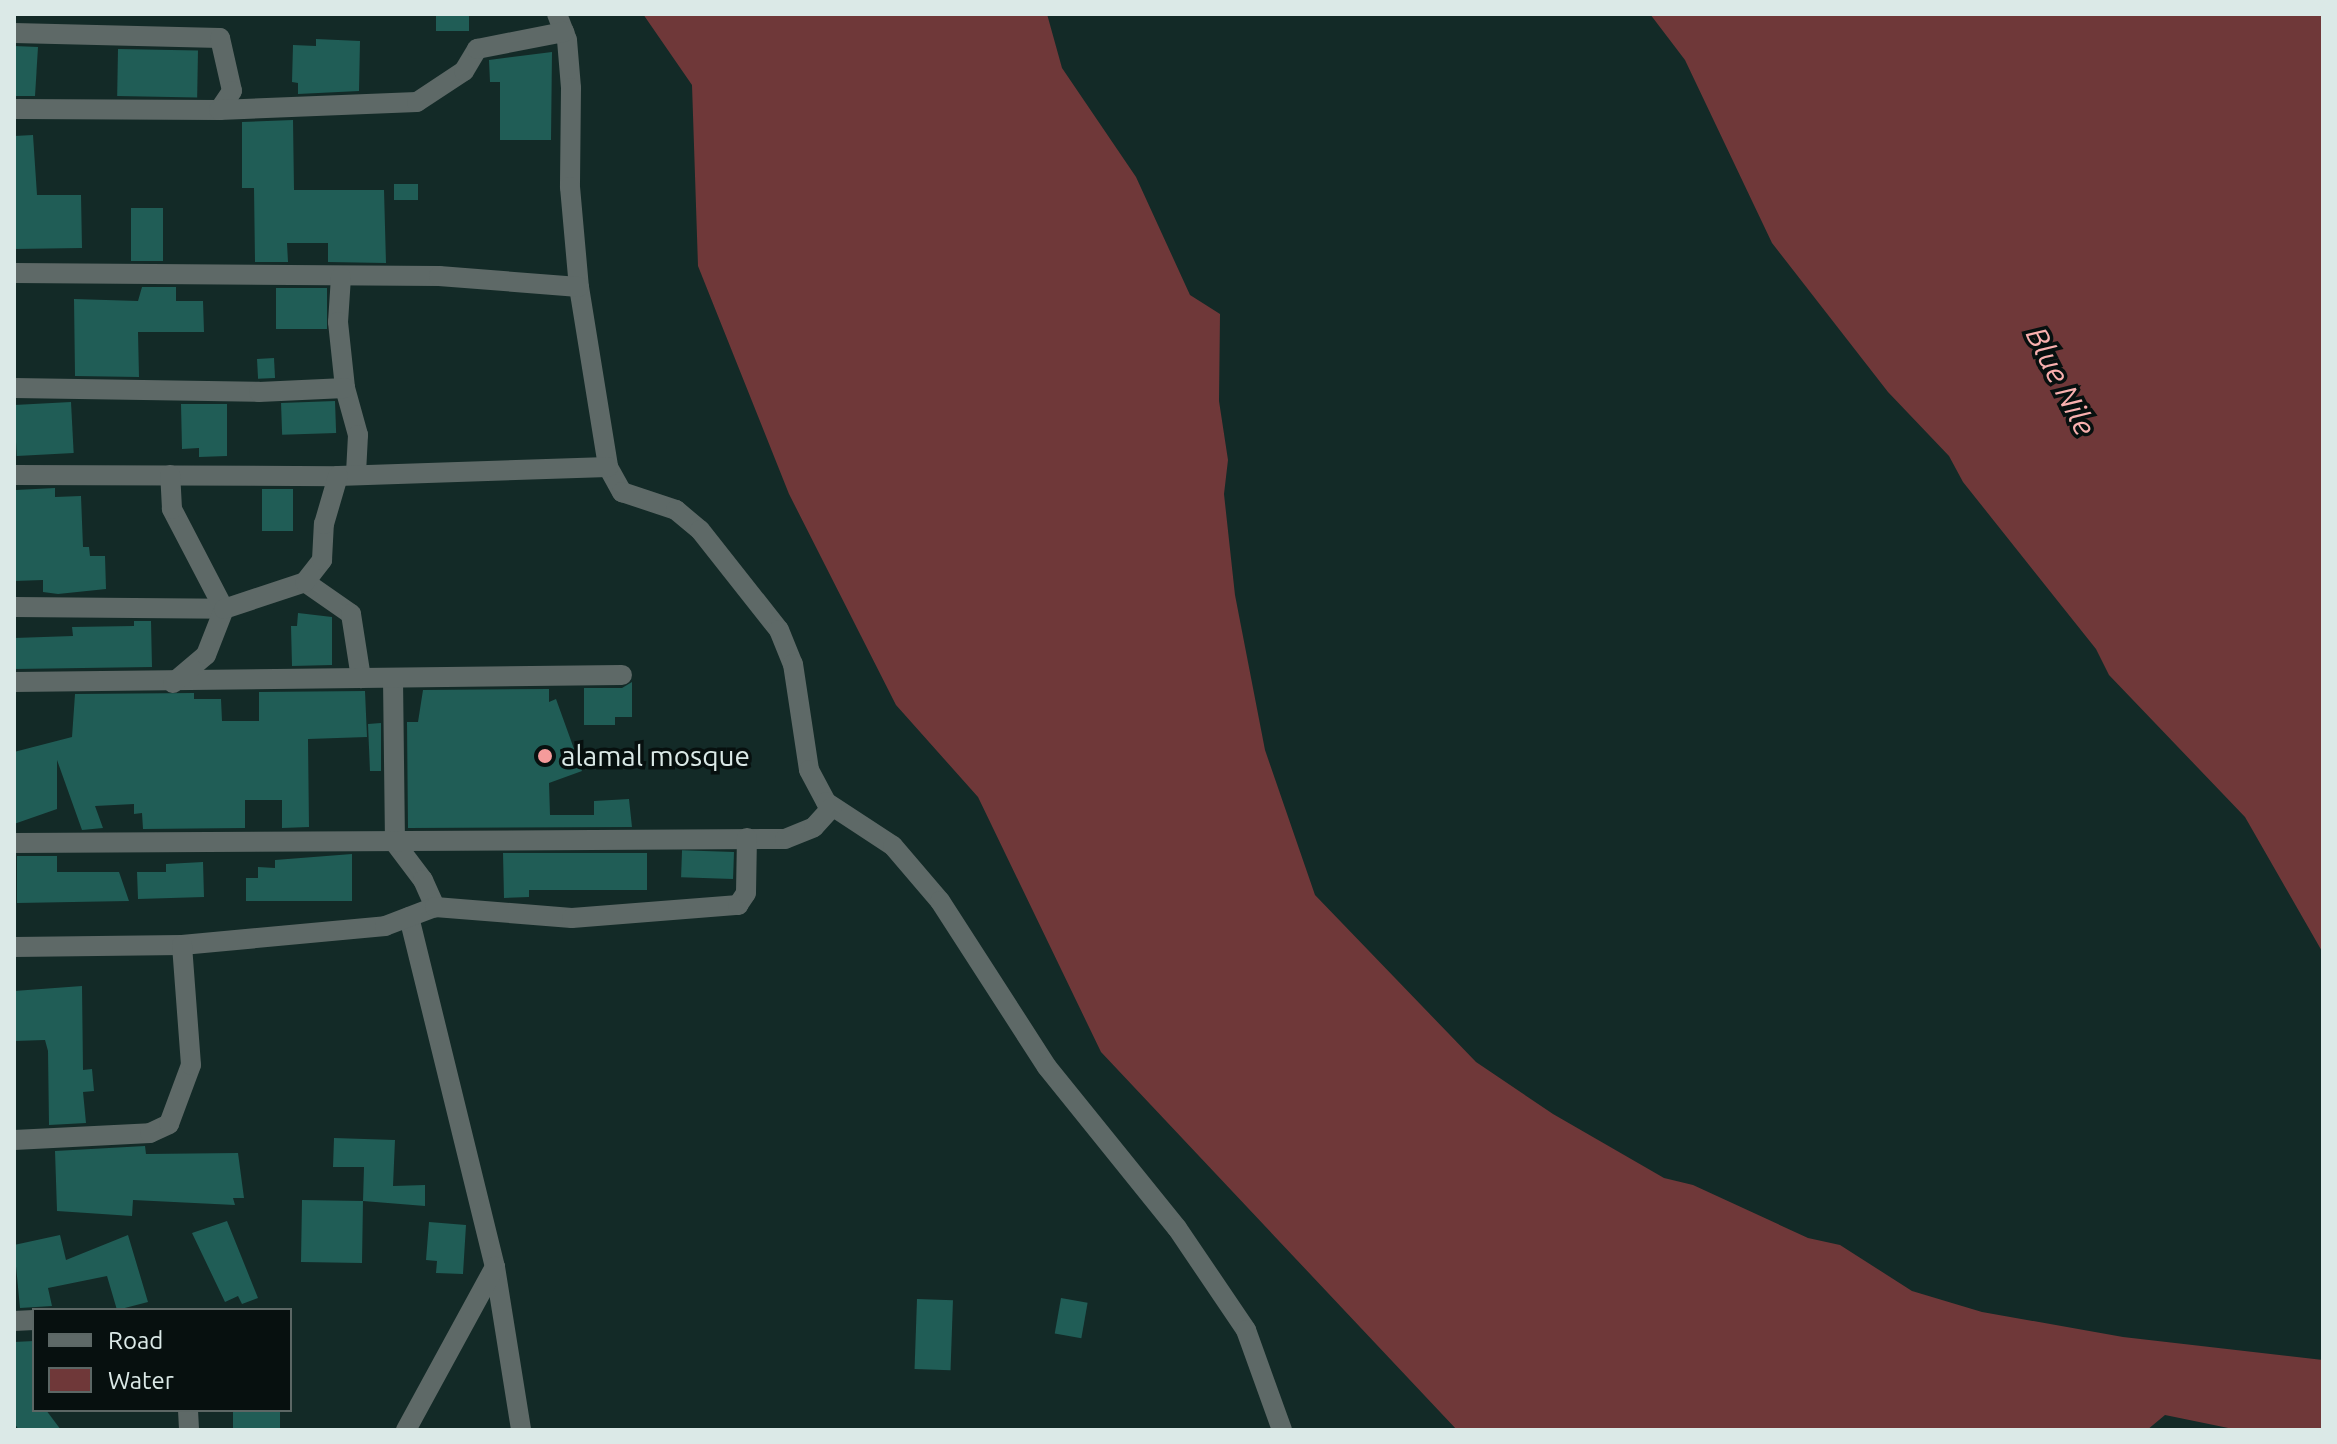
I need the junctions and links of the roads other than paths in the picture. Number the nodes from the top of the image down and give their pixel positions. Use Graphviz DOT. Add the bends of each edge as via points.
graph roads {
  1 [pos="561,23"];
  2 [pos="14,33"];
  3 [pos="14,109"];
  4 [pos="219,110"];
  5 [pos="14,273"];
  6 [pos="341,277"];
  7 [pos="579,287"];
  8 [pos="14,388"];
  9 [pos="345,388"];
  10 [pos="608,467"];
  11 [pos="14,475"];
  12 [pos="170,475"];
  13 [pos="347,475"];
  14 [pos="305,582"];
  15 [pos="14,607"];
  16 [pos="224,609"];
  17 [pos="622,675"];
  18 [pos="361,678"];
  19 [pos="393,679"];
  20 [pos="14,682"];
  21 [pos="173,683"];
  22 [pos="832,807"];
  23 [pos="747,838"];
  24 [pos="14,843"];
  25 [pos="395,843"];
  26 [pos="435,907"];
  27 [pos="409,917"];
  28 [pos="182,945"];
  29 [pos="14,947"];
  30 [pos="14,1140"];
  31 [pos="495,1267"];
  32 [pos="406,1430"];
  33 [pos="521,1430"];
  34 [pos="1282,1430"];
  1 -- 4 [label="street" via="477,49 464,71 417,102"];
  1 -- 7 [label="street" via="571,88 570,187"];
  2 -- 4 [label="street" via="220,38 232,91"];
  3 -- 4 [label="street"];
  5 -- 6 [label="street"];
  6 -- 7 [label="street" via="439,276"];
  6 -- 9 [label="street" via="338,322"];
  7 -- 10 [label="street"];
  8 -- 9 [label="street"];
  9 -- 13 [label="street" via="358,435"];
  10 -- 13 [label="street"];
  10 -- 22 [label="street" via="622,492 676,510 700,530 779,630 793,664 809,770"];
  11 -- 12 [label="street"];
  12 -- 13 [label="street"];
  12 -- 16 [label="street" via="172,509"];
  13 -- 14 [label="street" via="324,524 322,560"];
  14 -- 16 [label="street"];
  14 -- 18 [label="street" via="351,614"];
  15 -- 16 [label="street"];
  16 -- 21 [label="street" via="206,655"];
  17 -- 19 [label="street"];
  18 -- 19 [label="street"];
  18 -- 21 [label="street"];
  19 -- 25 [label="street"];
  20 -- 21 [label="street"];
  22 -- 23 [label="street" via="814,827 785,839"];
  22 -- 34 [label="street" via="893,846 940,901 1047,1067 1177,1228 1246,1330"];
  23 -- 25 [label="street"];
  23 -- 26 [label="street" via="746,893 738,905 572,918"];
  24 -- 25 [label="street"];
  25 -- 26 [label="street" via="423,880"];
  26 -- 27 [label="street"];
  27 -- 28 [label="street" via="385,926"];
  27 -- 31 [label="street"];
  28 -- 29 [label="street"];
  28 -- 30 [label="street" via="191,1065 169,1124 150,1133"];
  31 -- 32 [label="street"];
  31 -- 33 [label="street"];
}
